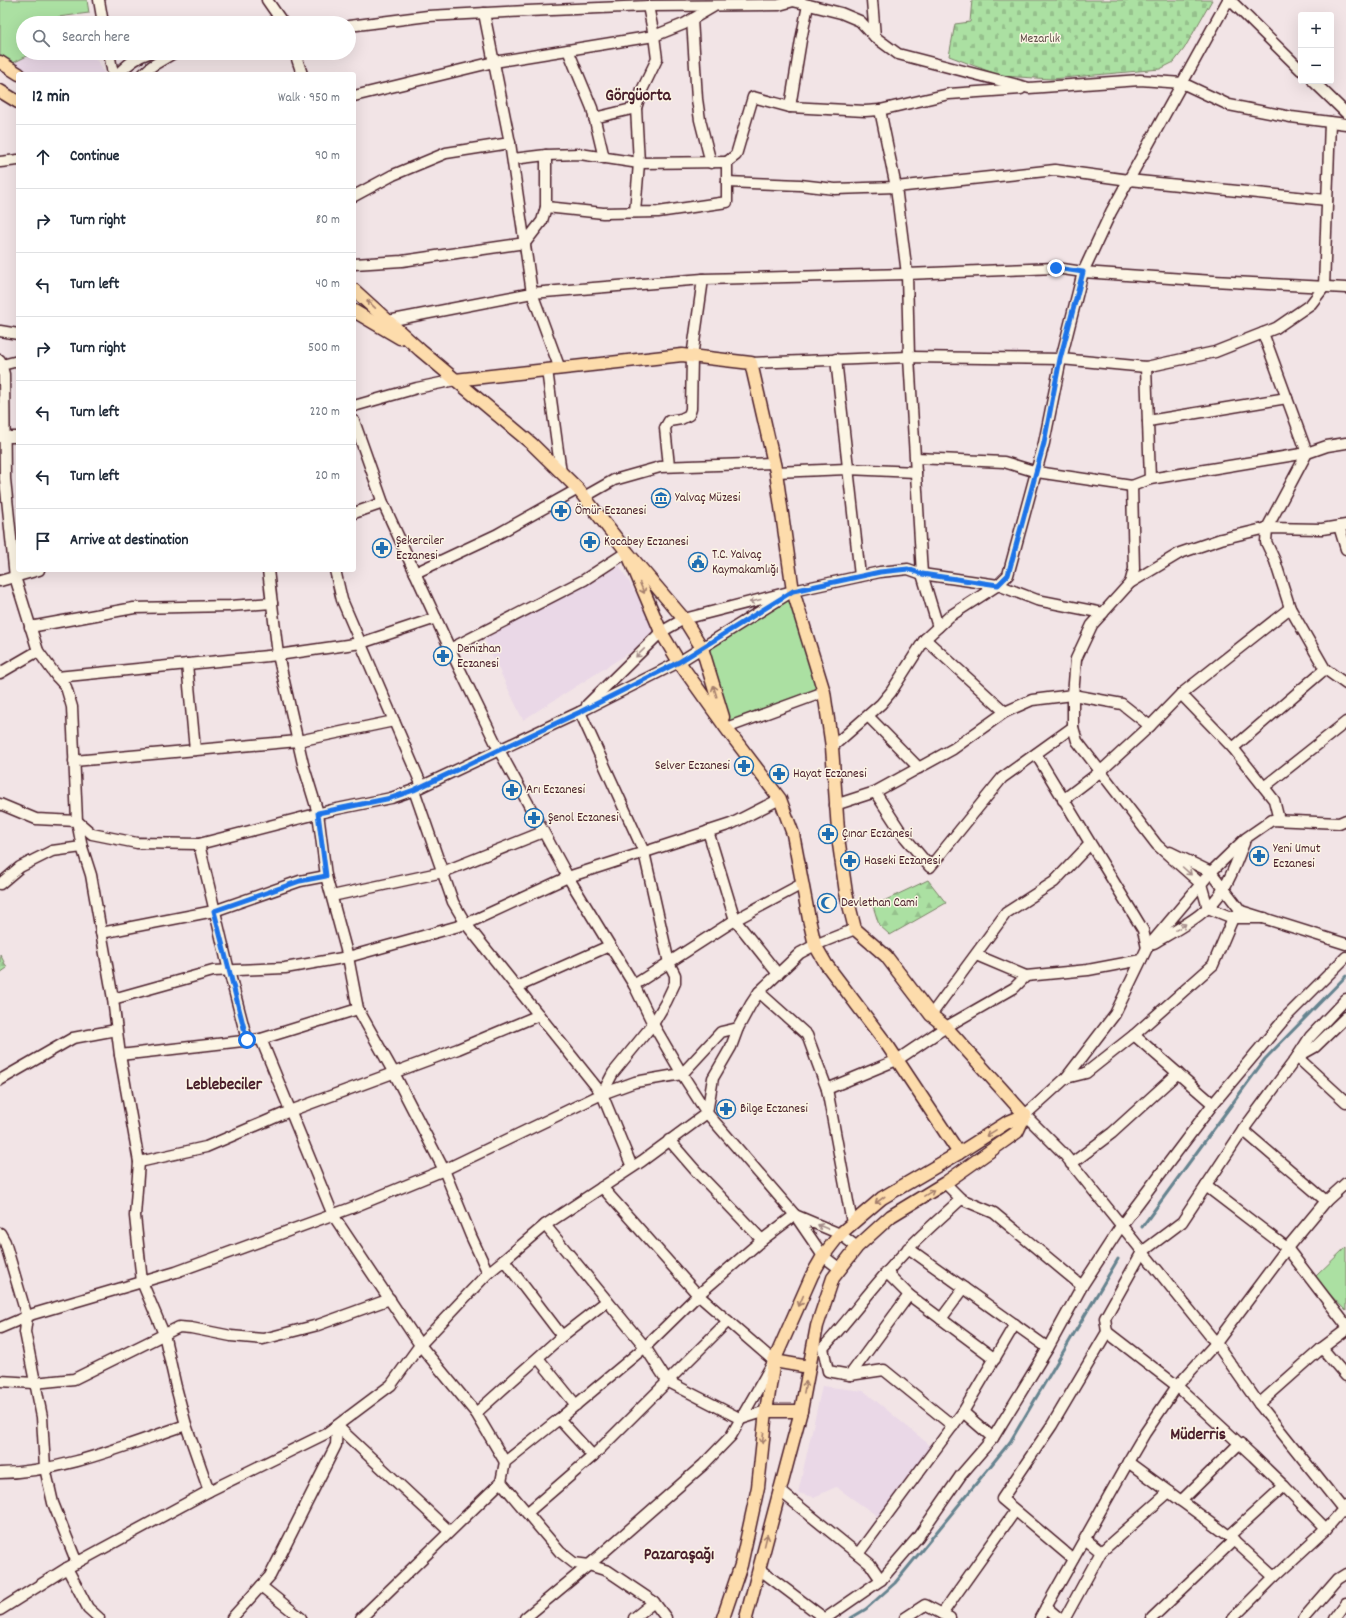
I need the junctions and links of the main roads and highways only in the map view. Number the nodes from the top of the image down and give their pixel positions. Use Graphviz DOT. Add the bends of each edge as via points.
graph roads {
  1 [pos="0,62"];
  2 [pos="16,72"];
  3 [pos="0,91"];
  4 [pos="16,101"];
  5 [pos="356,292"];
  6 [pos="356,312"];
  7 [pos="420,350"];
  8 [pos="456,380"];
  9 [pos="627,552"];
  10 [pos="726,728"];
  11 [pos="1026,1115"];
  12 [pos="959,1153"];
  13 [pos="774,1361"];
  14 [pos="809,1367"];
  15 [pos="801,1411"];
  16 [pos="766,1412"];
  17 [pos="723,1618"];
  18 [pos="746,1618"];
  1 -- 2 [label="main road"];
  3 -- 4 [label="main road"];
  7 -- 5 [label="main road, one-way"];
  6 -- 7 [label="main road"];
  7 -- 8 [label="main road"];
  8 -- 9 [label="main road" via="532,444 581,493"];
  8 -- 11 [label="main road" via="682,355 751,363 775,468 793,591 824,692 846,894 855,929 886,956 931,1015 946,1027"];
  9 -- 10 [label="main road, one-way" via="661,632"];
  10 -- 9 [label="main road, one-way" via="702,648 684,619"];
  10 -- 12 [label="main road" via="780,799 793,834 815,945"];
  11 -- 12 [label="main road, one-way" via="1006,1123"];
  14 -- 11 [label="main road, one-way" via="817,1326 833,1278 856,1247 890,1216 945,1183 1017,1132"];
  12 -- 13 [label="main road, one-way" via="882,1198 840,1234 812,1276"];
  13 -- 14 [label="main road"];
  13 -- 16 [label="main road"];
  15 -- 14 [label="main road, one-way"];
  15 -- 16 [label="main road"];
  18 -- 15 [label="main road, one-way"];
  16 -- 17 [label="main road, one-way" via="758,1487 741,1565"];
}
